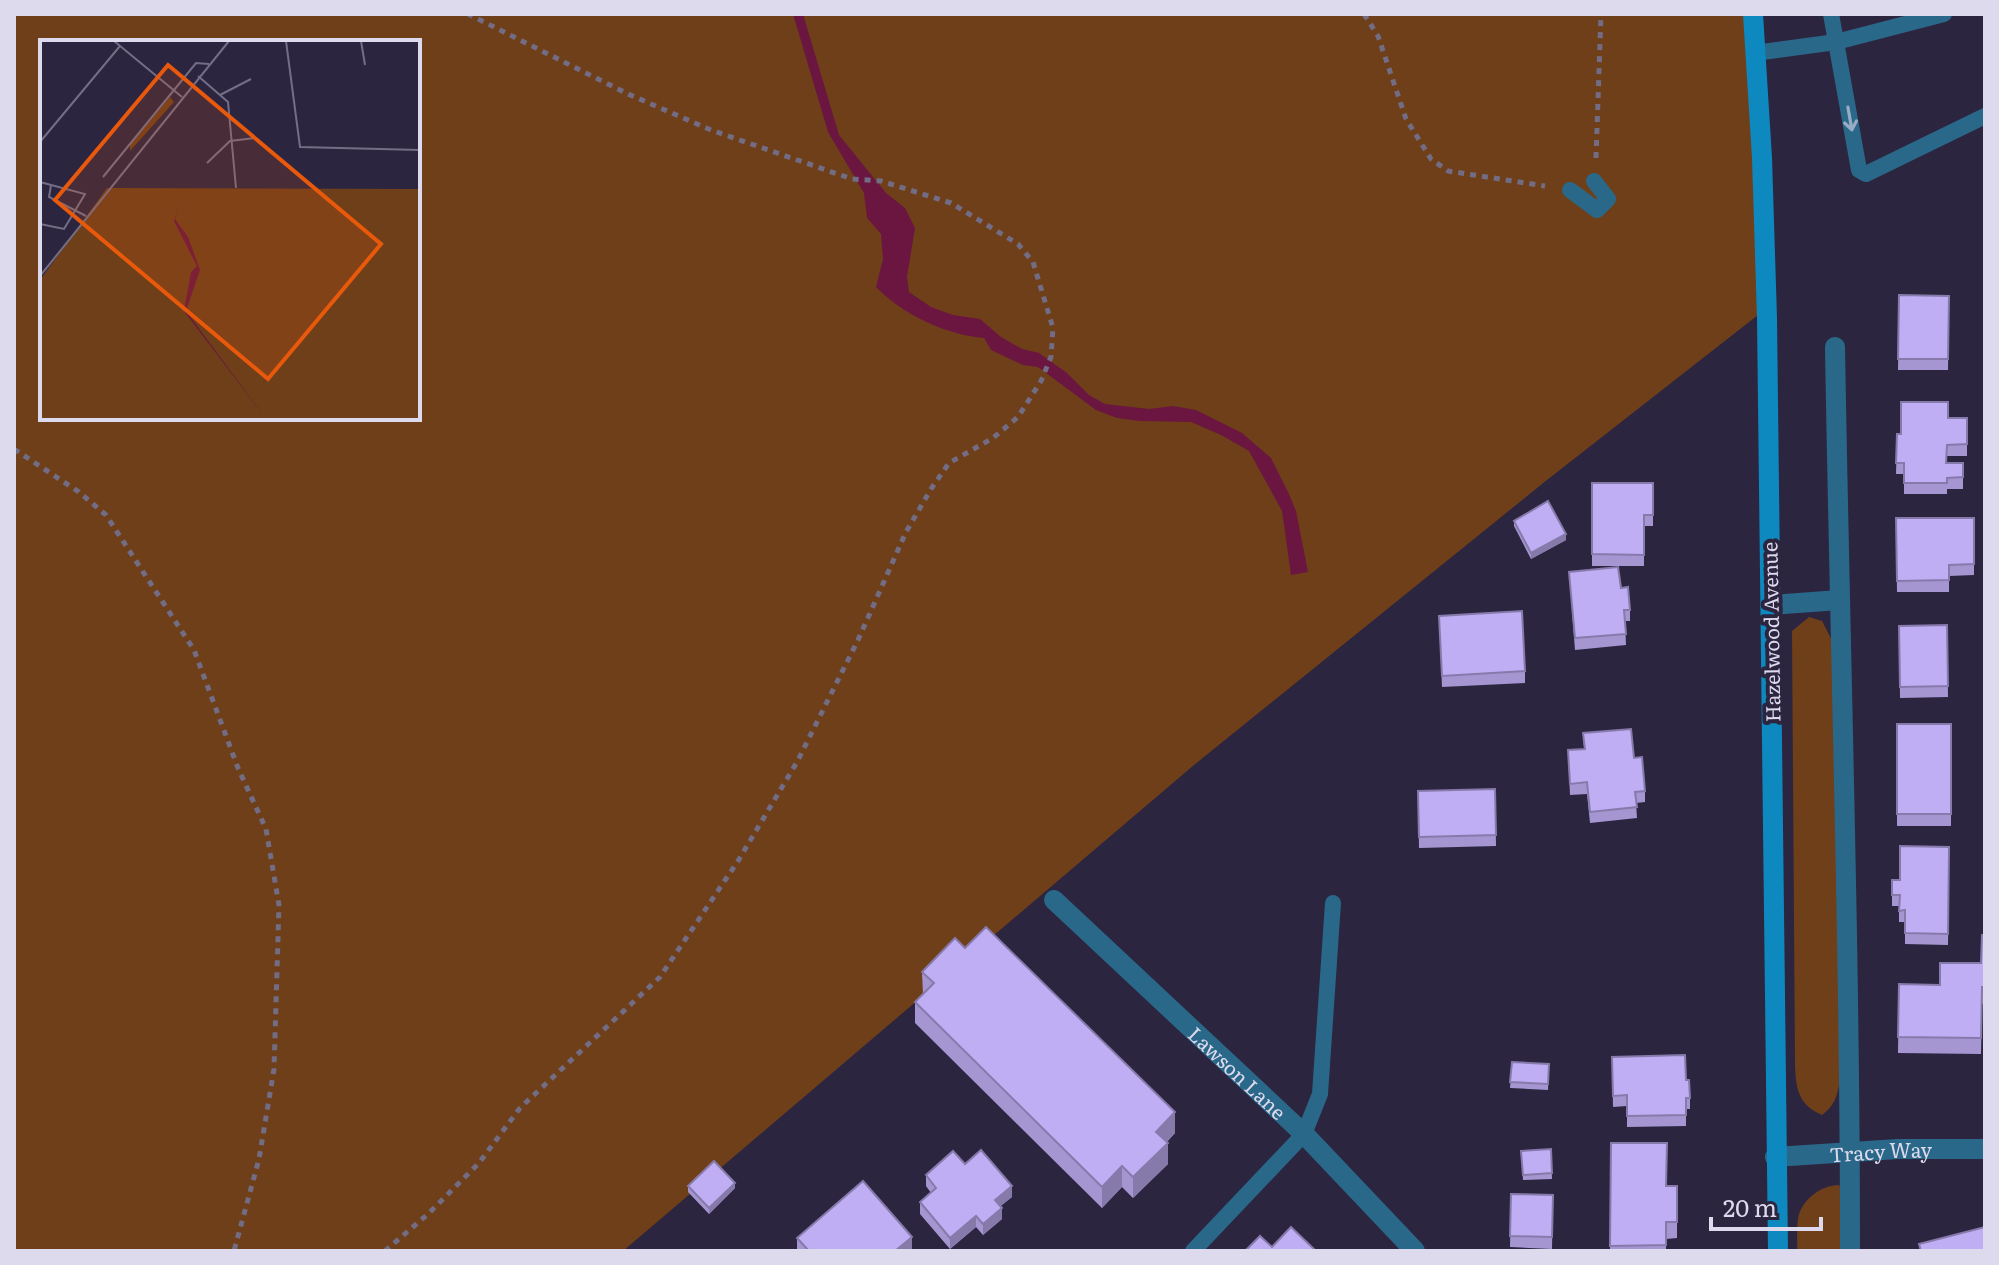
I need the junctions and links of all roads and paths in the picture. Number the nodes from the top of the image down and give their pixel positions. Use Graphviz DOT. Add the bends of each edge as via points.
graph roads {
  1 [pos="468,14"];
  2 [pos="1364,14"];
  3 [pos="1601,14"];
  4 [pos="1753,14"];
  5 [pos="1831,14"];
  6 [pos="1944,14"];
  7 [pos="1836,42"];
  8 [pos="1755,53"];
  9 [pos="1985,116"];
  10 [pos="1594,181"];
  11 [pos="1570,190"];
  12 [pos="1835,347"];
  13 [pos="14,449"];
  14 [pos="1839,600"];
  15 [pos="1770,605"];
  16 [pos="1054,900"];
  17 [pos="1333,903"];
  18 [pos="1304,1134"];
  19 [pos="1985,1149"];
  20 [pos="1848,1152"];
  21 [pos="1775,1157"];
  22 [pos="234,1251"];
  23 [pos="385,1251"];
  24 [pos="1193,1251"];
  25 [pos="1415,1251"];
  26 [pos="1778,1251"];
  27 [pos="1850,1251"];
  1 -- 23 [label="path" via="711,130 852,179 881,181 951,203 1018,244 1033,262 1053,328 1051,357 1018,417 949,463 931,489 797,762 660,977 538,1090 479,1163"];
  2 -- 11 [label="path" via="1378,36 1406,119 1431,159 1448,171"];
  3 -- 10 [label="path"];
  4 -- 8 [label="street, Hazelwood Avenue"];
  5 -- 7 [label="lane"];
  6 -- 7 [label="lane"];
  7 -- 8 [label="lane"];
  7 -- 9 [label="lane, one-way" via="1859,170 1866,174"];
  8 -- 15 [label="street, Hazelwood Avenue" via="1767,308"];
  10 -- 11 [label="lane" via="1608,199 1597,210"];
  12 -- 14 [label="street"];
  13 -- 22 [label="path" via="106,515 194,650 266,829 279,905 274,1069 259,1159"];
  14 -- 15 [label="street"];
  14 -- 20 [label="street"];
  15 -- 21 [label="street, Hazelwood Avenue"];
  16 -- 18 [label="street, Lawson Lane"];
  17 -- 18 [label="lane" via="1320,1094"];
  18 -- 24 [label="lane"];
  18 -- 25 [label="street, Lawson Lane"];
  19 -- 20 [label="street, Tracy Way"];
  20 -- 21 [label="street, Tracy Way"];
  20 -- 27 [label="street"];
  21 -- 26 [label="street, Hazelwood Avenue"];
}
